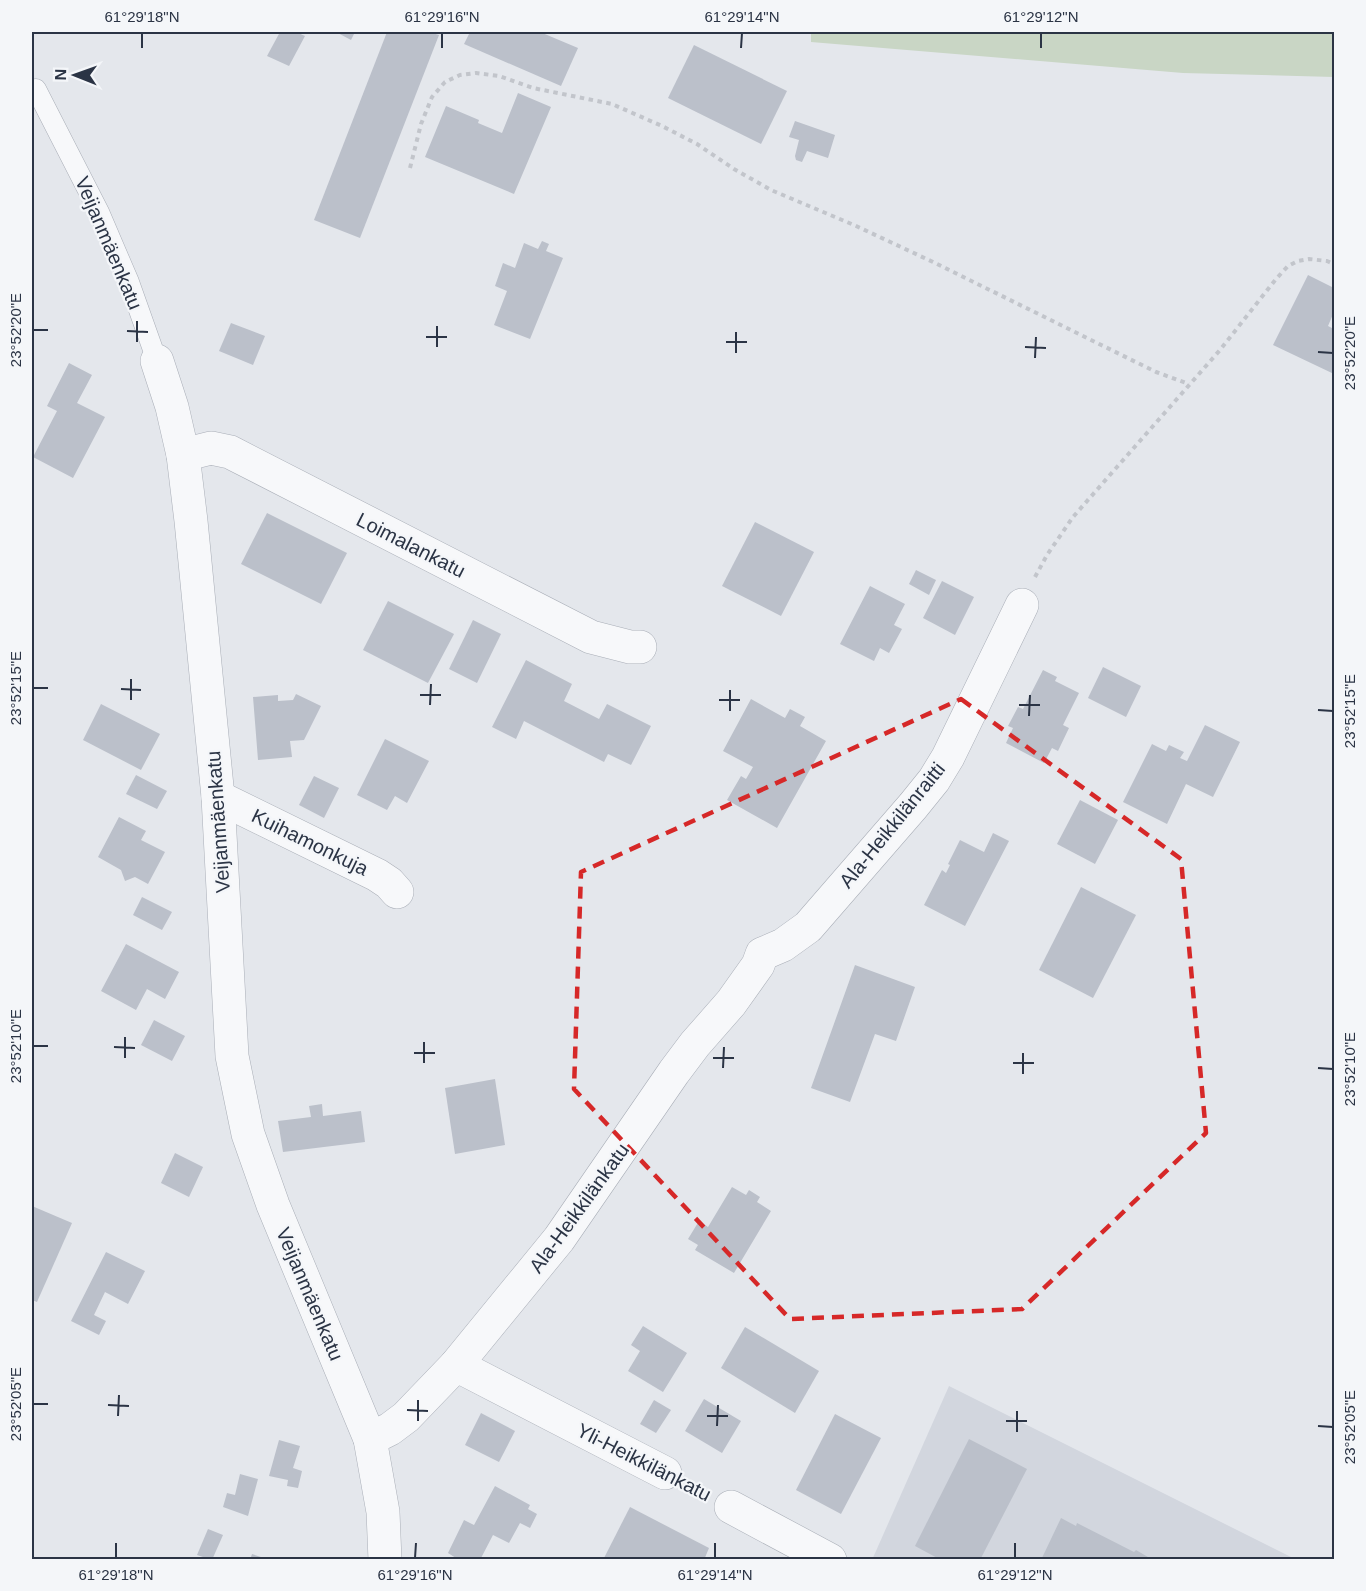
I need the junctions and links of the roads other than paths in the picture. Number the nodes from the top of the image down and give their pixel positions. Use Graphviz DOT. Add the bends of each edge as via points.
graph roads {
  1 [pos="36,89"];
  2 [pos="157,361"];
  3 [pos="183,455"];
  4 [pos="1022,605"];
  5 [pos="640,647"];
  6 [pos="218,797"];
  7 [pos="397,892"];
  8 [pos="762,954"];
  9 [pos="456,1365"];
  10 [pos="370,1439"];
  11 [pos="665,1473"];
  12 [pos="730,1507"];
  13 [pos="385,1560"];
  14 [pos="830,1560"];
  1 -- 2 [label="lane, Veijanmäenkatu" via="99,212"];
  2 -- 3 [label="street, Veijanmäenkatu"];
  3 -- 5 [label="street, Loimalankatu" via="211,448 230,452 591,637"];
  3 -- 6 [label="street, Veijanmäenkatu"];
  4 -- 8 [label="street, Ala-Heikkilänraitti" via="934,780 807,927 783,945"];
  6 -- 7 [label="street, Kuihamonkuja" via="377,875"];
  6 -- 10 [label="street, Veijanmäenkatu" via="232,1056 248,1134 273,1205"];
  8 -- 9 [label="street, Ala-Heikkilänkatu" via="749,979 674,1072 560,1239"];
  9 -- 10 [label="street, Ala-Heikkilänkatu" via="406,1417"];
  9 -- 11 [label="street, Yli-Heikkilänkatu"];
  10 -- 13 [label="street, Veijanmäenkatu" via="383,1512"];
  12 -- 14 [label="street, Yli-Heikkilänkatu"];
}
